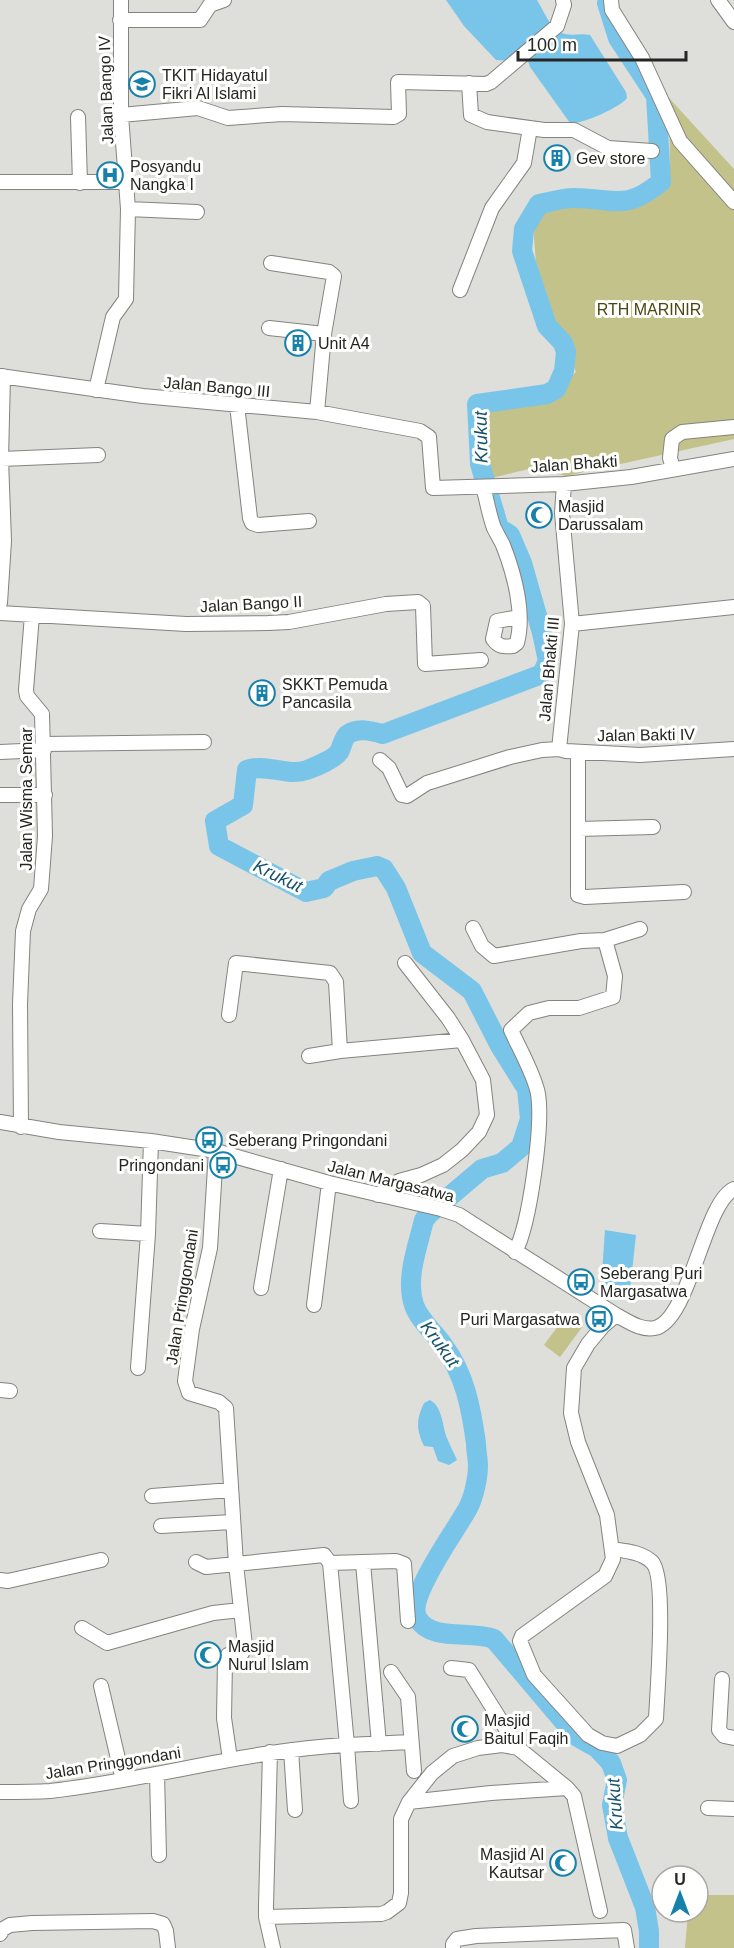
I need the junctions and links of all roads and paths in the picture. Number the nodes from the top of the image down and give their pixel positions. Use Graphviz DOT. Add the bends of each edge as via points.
graph roads {
  1 [pos="121,0"];
  2 [pos="224,0"];
  3 [pos="562,0"];
  4 [pos="611,0"];
  5 [pos="718,0"];
  6 [pos="120,21"];
  7 [pos="734,22"];
  8 [pos="469,83"];
  9 [pos="122,115"];
  10 [pos="78,117"];
  11 [pos="530,128"];
  12 [pos="652,152"];
  13 [pos="0,182"];
  14 [pos="127,182"];
  15 [pos="80,183"];
  16 [pos="734,202"];
  17 [pos="128,209"];
  18 [pos="197,212"];
  19 [pos="271,263"];
  20 [pos="460,290"];
  21 [pos="269,328"];
  22 [pos="324,334"];
  23 [pos="2,376"];
  24 [pos="96,390"];
  25 [pos="237,405"];
  26 [pos="317,412"];
  27 [pos="734,427"];
  28 [pos="98,455"];
  29 [pos="1,459"];
  30 [pos="734,459"];
  31 [pos="430,469"];
  32 [pos="673,469"];
  33 [pos="564,484"];
  34 [pos="482,487"];
  35 [pos="309,521"];
  36 [pos="0,603"];
  37 [pos="734,607"];
  38 [pos="0,613"];
  39 [pos="32,615"];
  40 [pos="519,617"];
  41 [pos="572,624"];
  42 [pos="481,660"];
  43 [pos="204,742"];
  44 [pos="44,747"];
  45 [pos="559,749"];
  46 [pos="734,749"];
  47 [pos="0,752"];
  48 [pos="578,752"];
  49 [pos="380,760"];
  50 [pos="0,795"];
  51 [pos="45,795"];
  52 [pos="652,826"];
  53 [pos="578,829"];
  54 [pos="684,892"];
  55 [pos="473,928"];
  56 [pos="640,929"];
  57 [pos="605,940"];
  58 [pos="405,963"];
  59 [pos="229,1015"];
  60 [pos="462,1040"];
  61 [pos="340,1051"];
  62 [pos="309,1056"];
  63 [pos="0,1122"];
  64 [pos="21,1127"];
  65 [pos="151,1141"];
  66 [pos="216,1151"];
  67 [pos="281,1169"];
  68 [pos="329,1183"];
  69 [pos="734,1189"];
  70 [pos="378,1195"];
  71 [pos="100,1231"];
  72 [pos="148,1234"];
  73 [pos="515,1251"];
  74 [pos="261,1288"];
  75 [pos="315,1305"];
  76 [pos="615,1315"];
  77 [pos="138,1368"];
  78 [pos="231,1490"];
  79 [pos="152,1496"];
  80 [pos="232,1522"];
  81 [pos="161,1526"];
  82 [pos="612,1549"];
  83 [pos="101,1560"];
  84 [pos="196,1562"];
  85 [pos="330,1563"];
  86 [pos="363,1563"];
  87 [pos="236,1564"];
  88 [pos="0,1580"];
  89 [pos="241,1610"];
  90 [pos="408,1621"];
  91 [pos="82,1628"];
  92 [pos="451,1668"];
  93 [pos="391,1672"];
  94 [pos="722,1679"];
  95 [pos="101,1686"];
  96 [pos="727,1736"];
  97 [pos="411,1742"];
  98 [pos="379,1744"];
  99 [pos="347,1745"];
  100 [pos="518,1748"];
  101 [pos="291,1750"];
  102 [pos="270,1752"];
  103 [pos="230,1759"];
  104 [pos="414,1771"];
  105 [pos="157,1774"];
  106 [pos="123,1780"];
  107 [pos="567,1788"];
  108 [pos="0,1792"];
  109 [pos="351,1801"];
  110 [pos="408,1802"];
  111 [pos="708,1808"];
  112 [pos="734,1809"];
  113 [pos="296,1810"];
  114 [pos="159,1855"];
  115 [pos="600,1911"];
  116 [pos="266,1917"];
  117 [pos="0,1934"];
  118 [pos="168,1948"];
  119 [pos="273,1948"];
  120 [pos="453,1948"];
  121 [pos="627,1948"];
  1 -- 6 [label="street, Jalan Bango IV"];
  2 -- 6 [label="street" via="210,5 200,20"];
  3 -- 8 [label="street" via="564,5 554,28 491,82"];
  4 -- 16 [label="street" via="612,10 642,57 680,141"];
  5 -- 7 [label="street"];
  6 -- 9 [label="street, Jalan Bango IV"];
  8 -- 9 [label="street" via="398,82 399,114 394,117 282,114 228,118 198,108"];
  8 -- 11 [label="street" via="471,115 486,122"];
  9 -- 14 [label="street, Jalan Bango IV"];
  10 -- 15 [label="street"];
  11 -- 12 [label="street" via="574,130 608,148"];
  11 -- 20 [label="street" via="524,163 492,208"];
  13 -- 15 [label="street"];
  14 -- 15 [label="street"];
  14 -- 17 [label="street, Jalan Bango IV"];
  17 -- 18 [label="street"];
  17 -- 24 [label="street, Jalan Bango IV" via="126,299 113,317"];
  19 -- 22 [label="street" via="334,276"];
  21 -- 22 [label="street"];
  22 -- 26 [label="street"];
  23 -- 24 [label="street, Jalan Bango III"];
  23 -- 29 [label="street"];
  24 -- 25 [label="street, Jalan Bango III"];
  25 -- 26 [label="street, Jalan Bango III"];
  25 -- 35 [label="street" via="252,523"];
  26 -- 31 [label="street, Jalan Bango III" via="420,431 429,436"];
  27 -- 32 [label="street" via="682,432 672,439"];
  28 -- 29 [label="street"];
  29 -- 36 [label="street" via="4,541"];
  30 -- 32 [label="street, Jalan Bhakti"];
  31 -- 34 [label="street, Jalan Bhakti" via="433,488"];
  32 -- 33 [label="street, Jalan Bhakti"];
  33 -- 34 [label="street, Jalan Bhakti"];
  33 -- 41 [label="street, Jalan Bhakti III" via="562,513"];
  34 -- 40 [label="street" via="512,574"];
  37 -- 41 [label="street"];
  38 -- 39 [label="street, Jalan Bango II"];
  39 -- 42 [label="street, Jalan Bango II" via="186,624 268,623 418,602 423,606 425,664"];
  39 -- 44 [label="street, Jalan Wisma Semar" via="26,690 42,714"];
  41 -- 45 [label="street, Jalan Bhakti III"];
  43 -- 44 [label="street"];
  44 -- 47 [label="street"];
  44 -- 51 [label="street, Jalan Wisma Semar"];
  45 -- 48 [label="street, Jalan Bakti IV"];
  45 -- 49 [label="street, Jalan Bakti IV" via="510,757 428,783 407,796 402,795 389,768"];
  46 -- 48 [label="street, Jalan Bakti IV" via="640,755"];
  48 -- 53 [label="street"];
  50 -- 51 [label="street"];
  51 -- 64 [label="street, Jalan Wisma Semar" via="43,879 29,909 22,938"];
  52 -- 53 [label="street"];
  53 -- 54 [label="street" via="578,895"];
  55 -- 57 [label="street" via="482,946 494,956"];
  56 -- 57 [label="street"];
  57 -- 73 [label="street" via="615,976 613,997 579,1008 529,1013 511,1030 537,1091 539,1111 529,1197"];
  58 -- 60 [label="street"];
  59 -- 61 [label="street" via="236,963 330,973 336,982"];
  60 -- 61 [label="street"];
  60 -- 70 [label="street" via="483,1080 488,1114 479,1132 443,1165 399,1181"];
  61 -- 62 [label="street"];
  63 -- 64 [label="street, Jalan Margasatwa"];
  64 -- 65 [label="street, Jalan Margasatwa"];
  65 -- 66 [label="street, Jalan Margasatwa"];
  65 -- 72 [label="street"];
  66 -- 67 [label="street, Jalan Margasatwa"];
  66 -- 78 [label="street, Jalan Pringgondani" via="210,1248 185,1381 189,1393 226,1408"];
  67 -- 68 [label="street, Jalan Margasatwa"];
  67 -- 74 [label="street"];
  68 -- 70 [label="street, Jalan Margasatwa"];
  68 -- 75 [label="street"];
  69 -- 76 [label="street, Jalan Margasatwa" via="721,1201 681,1300 667,1320 661,1326 641,1328"];
  70 -- 73 [label="street, Jalan Margasatwa" via="459,1215"];
  71 -- 72 [label="street"];
  72 -- 77 [label="street"];
  73 -- 76 [label="street, Jalan Margasatwa"];
  76 -- 82 [label="street" via="588,1344 574,1368 571,1413 578,1442 607,1515"];
  78 -- 79 [label="street"];
  78 -- 80 [label="street, Jalan Pringgondani"];
  80 -- 81 [label="street"];
  80 -- 87 [label="street, Jalan Pringgondani"];
  82 -- 82 [label="street" via="613,1559 605,1576 520,1641 534,1675 588,1735 617,1746 640,1735 656,1719 661,1594 658,1571 652,1562 634,1552"];
  83 -- 88 [label="street"];
  84 -- 87 [label="street" via="206,1567"];
  85 -- 86 [label="street"];
  85 -- 87 [label="street" via="324,1555"];
  85 -- 99 [label="street"];
  86 -- 90 [label="street" via="404,1564"];
  86 -- 98 [label="street"];
  87 -- 89 [label="street, Jalan Pringgondani"];
  89 -- 91 [label="street" via="213,1613 107,1643"];
  89 -- 103 [label="street, Jalan Pringgondani" via="245,1646 242,1653 228,1655 225,1661 224,1718"];
  92 -- 100 [label="street" via="469,1670"];
  93 -- 97 [label="street" via="408,1697"];
  94 -- 96 [label="street"];
  95 -- 106 [label="street"];
  97 -- 98 [label="street, Jalan Pringgondani"];
  97 -- 104 [label="street"];
  98 -- 99 [label="street, Jalan Pringgondani"];
  99 -- 101 [label="street, Jalan Pringgondani"];
  99 -- 109 [label="street"];
  100 -- 107 [label="street"];
  100 -- 110 [label="street" via="502,1745 453,1756 432,1773"];
  101 -- 102 [label="street, Jalan Pringgondani"];
  101 -- 113 [label="street"];
  102 -- 103 [label="street, Jalan Pringgondani"];
  102 -- 116 [label="street"];
  103 -- 105 [label="street, Jalan Pringgondani"];
  105 -- 106 [label="street, Jalan Pringgondani"];
  105 -- 114 [label="street"];
  106 -- 108 [label="street, Jalan Pringgondani" via="49,1791"];
  107 -- 110 [label="street"];
  107 -- 115 [label="street" via="574,1796"];
  110 -- 116 [label="street" via="401,1819 399,1903 381,1914"];
  111 -- 112 [label="street"];
  116 -- 119 [label="street"];
  117 -- 118 [label="street" via="10,1925 32,1923 153,1921 163,1924"];
  120 -- 121 [label="street" via="457,1939 476,1936 624,1930"];
}
